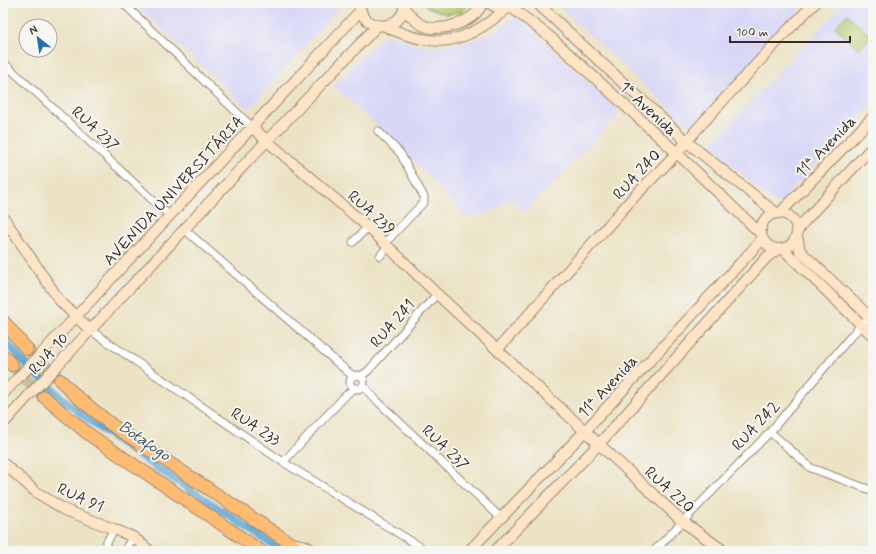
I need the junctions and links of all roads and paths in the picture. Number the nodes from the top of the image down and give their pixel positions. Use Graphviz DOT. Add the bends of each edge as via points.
graph roads {
  1 [pos="123,3"];
  2 [pos="482,3"];
  3 [pos="489,3"];
  4 [pos="537,3"];
  5 [pos="816,3"];
  6 [pos="405,5"];
  7 [pos="360,7"];
  8 [pos="512,7"];
  9 [pos="382,26"];
  10 [pos="566,30"];
  11 [pos="555,42"];
  12 [pos="3,62"];
  13 [pos="873,117"];
  14 [pos="252,127"];
  15 [pos="378,131"];
  16 [pos="267,141"];
  17 [pos="687,142"];
  18 [pos="873,146"];
  19 [pos="676,153"];
  20 [pos="779,213"];
  21 [pos="170,216"];
  22 [pos="3,217"];
  23 [pos="368,227"];
  24 [pos="184,229"];
  25 [pos="797,233"];
  26 [pos="762,236"];
  27 [pos="353,242"];
  28 [pos="387,245"];
  29 [pos="781,249"];
  30 [pos="380,256"];
  31 [pos="437,294"];
  32 [pos="872,316"];
  33 [pos="75,317"];
  34 [pos="3,321"];
  35 [pos="862,325"];
  36 [pos="90,330"];
  37 [pos="873,336"];
  38 [pos="27,349"];
  39 [pos="497,350"];
  40 [pos="3,355"];
  41 [pos="12,365"];
  42 [pos="60,380"];
  43 [pos="356,381"];
  44 [pos="5,392"];
  45 [pos="44,397"];
  46 [pos="3,424"];
  47 [pos="585,431"];
  48 [pos="770,432"];
  49 [pos="599,444"];
  50 [pos="283,462"];
  51 [pos="3,463"];
  52 [pos="873,491"];
  53 [pos="501,518"];
  54 [pos="682,521"];
  55 [pos="114,529"];
  56 [pos="228,529"];
  57 [pos="132,538"];
  58 [pos="286,540"];
  59 [pos="102,551"];
  60 [pos="124,551"];
  61 [pos="150,551"];
  62 [pos="254,551"];
  63 [pos="261,551"];
  64 [pos="302,551"];
  65 [pos="314,551"];
  66 [pos="427,551"];
  67 [pos="469,551"];
  68 [pos="495,551"];
  69 [pos="654,551"];
  70 [pos="724,551"];
  1 -- 14 [label="street, RUA 239"];
  2 -- 6 [label="main road" via="465,22 434,29 414,20"];
  3 -- 8 [label="main road, 1ª Avenida" via="494,7"];
  4 -- 10 [label="main road, 1ª Avenida"];
  5 -- 17 [label="main road, RUA 240"];
  6 -- 9 [label="main road" via="398,20"];
  7 -- 9 [label="main road" via="368,21"];
  7 -- 14 [label="main road, AVENIDA UNIVERSITÁRIA"];
  8 -- 9 [label="main road" via="474,32 455,40 428,41"];
  8 -- 11 [label="main road, 1ª Avenida"];
  9 -- 16 [label="main road"];
  10 -- 11 [label="main road"];
  10 -- 17 [label="main road, 1ª Avenida"];
  11 -- 19 [label="main road, 1ª Avenida"];
  12 -- 21 [label="street, RUA 237"];
  13 -- 20 [label="main road, 11ª Avenida"];
  14 -- 16 [label="main road, RUA 239"];
  14 -- 21 [label="main road, AVENIDA UNIVERSITÁRIA"];
  15 -- 28 [label="street" via="400,153 424,197 424,202"];
  16 -- 23 [label="main road, RUA 239"];
  16 -- 24 [label="main road"];
  17 -- 19 [label="main road, RUA 240"];
  17 -- 20 [label="main road, 1ª Avenida"];
  18 -- 25 [label="main road" via="803,223"];
  19 -- 26 [label="main road, 1ª Avenida"];
  19 -- 39 [label="main road, RUA 240"];
  20 -- 25 [label="main road" via="792,217 797,226"];
  20 -- 26 [label="main road" via="763,222"];
  21 -- 33 [label="main road, AVENIDA UNIVERSITÁRIA"];
  22 -- 33 [label="main road, RUA 233" via="60,301"];
  23 -- 27 [label="street"];
  23 -- 28 [label="main road, RUA 239"];
  24 -- 36 [label="main road"];
  24 -- 43 [label="street, RUA 237"];
  25 -- 29 [label="main road" via="792,244"];
  25 -- 32 [label="main road" via="800,251"];
  26 -- 29 [label="main road" via="769,246"];
  26 -- 47 [label="main road, 11ª Avenida" via="752,250"];
  28 -- 30 [label="street"];
  28 -- 31 [label="main road, RUA 239"];
  29 -- 35 [label="main road"];
  29 -- 49 [label="main road, 11ª Avenida" via="767,257"];
  31 -- 39 [label="main road, RUA 239"];
  31 -- 43 [label="street, RUA 241"];
  32 -- 35 [label="street, RUA 242"];
  33 -- 36 [label="main road, RUA 233"];
  33 -- 44 [label="main road, AVENIDA UNIVERSITÁRIA, bridge"];
  34 -- 38 [label="main road"];
  35 -- 37 [label="main road"];
  35 -- 48 [label="street, RUA 242"];
  36 -- 46 [label="main road, RUA 10, bridge"];
  36 -- 50 [label="street, RUA 233"];
  39 -- 47 [label="main road, RUA 239"];
  40 -- 41 [label="main road"];
  42 -- 58 [label="main road" via="112,424"];
  43 -- 50 [label="street, RUA 241" via="347,394"];
  43 -- 53 [label="street, RUA 237"];
  45 -- 56 [label="main road" via="87,433"];
  47 -- 49 [label="main road, RUA 239"];
  47 -- 53 [label="main road, 11ª Avenida"];
  48 -- 52 [label="street" via="811,468"];
  48 -- 54 [label="street, RUA 242"];
  49 -- 54 [label="main road, RUA 220"];
  49 -- 68 [label="main road, 11ª Avenida"];
  50 -- 66 [label="street, RUA 233"];
  51 -- 55 [label="main road, RUA 91" via="36,492 65,510"];
  53 -- 67 [label="main road, 11ª Avenida"];
  54 -- 69 [label="street, RUA 242"];
  54 -- 70 [label="main road, RUA 220"];
  55 -- 57 [label="main road, RUA 91"];
  55 -- 59 [label="street"];
  56 -- 62 [label="main road"];
  56 -- 63 [label="main road"];
  57 -- 60 [label="street"];
  57 -- 61 [label="main road, RUA 91"];
  58 -- 64 [label="main road"];
  58 -- 65 [label="main road"];
}
